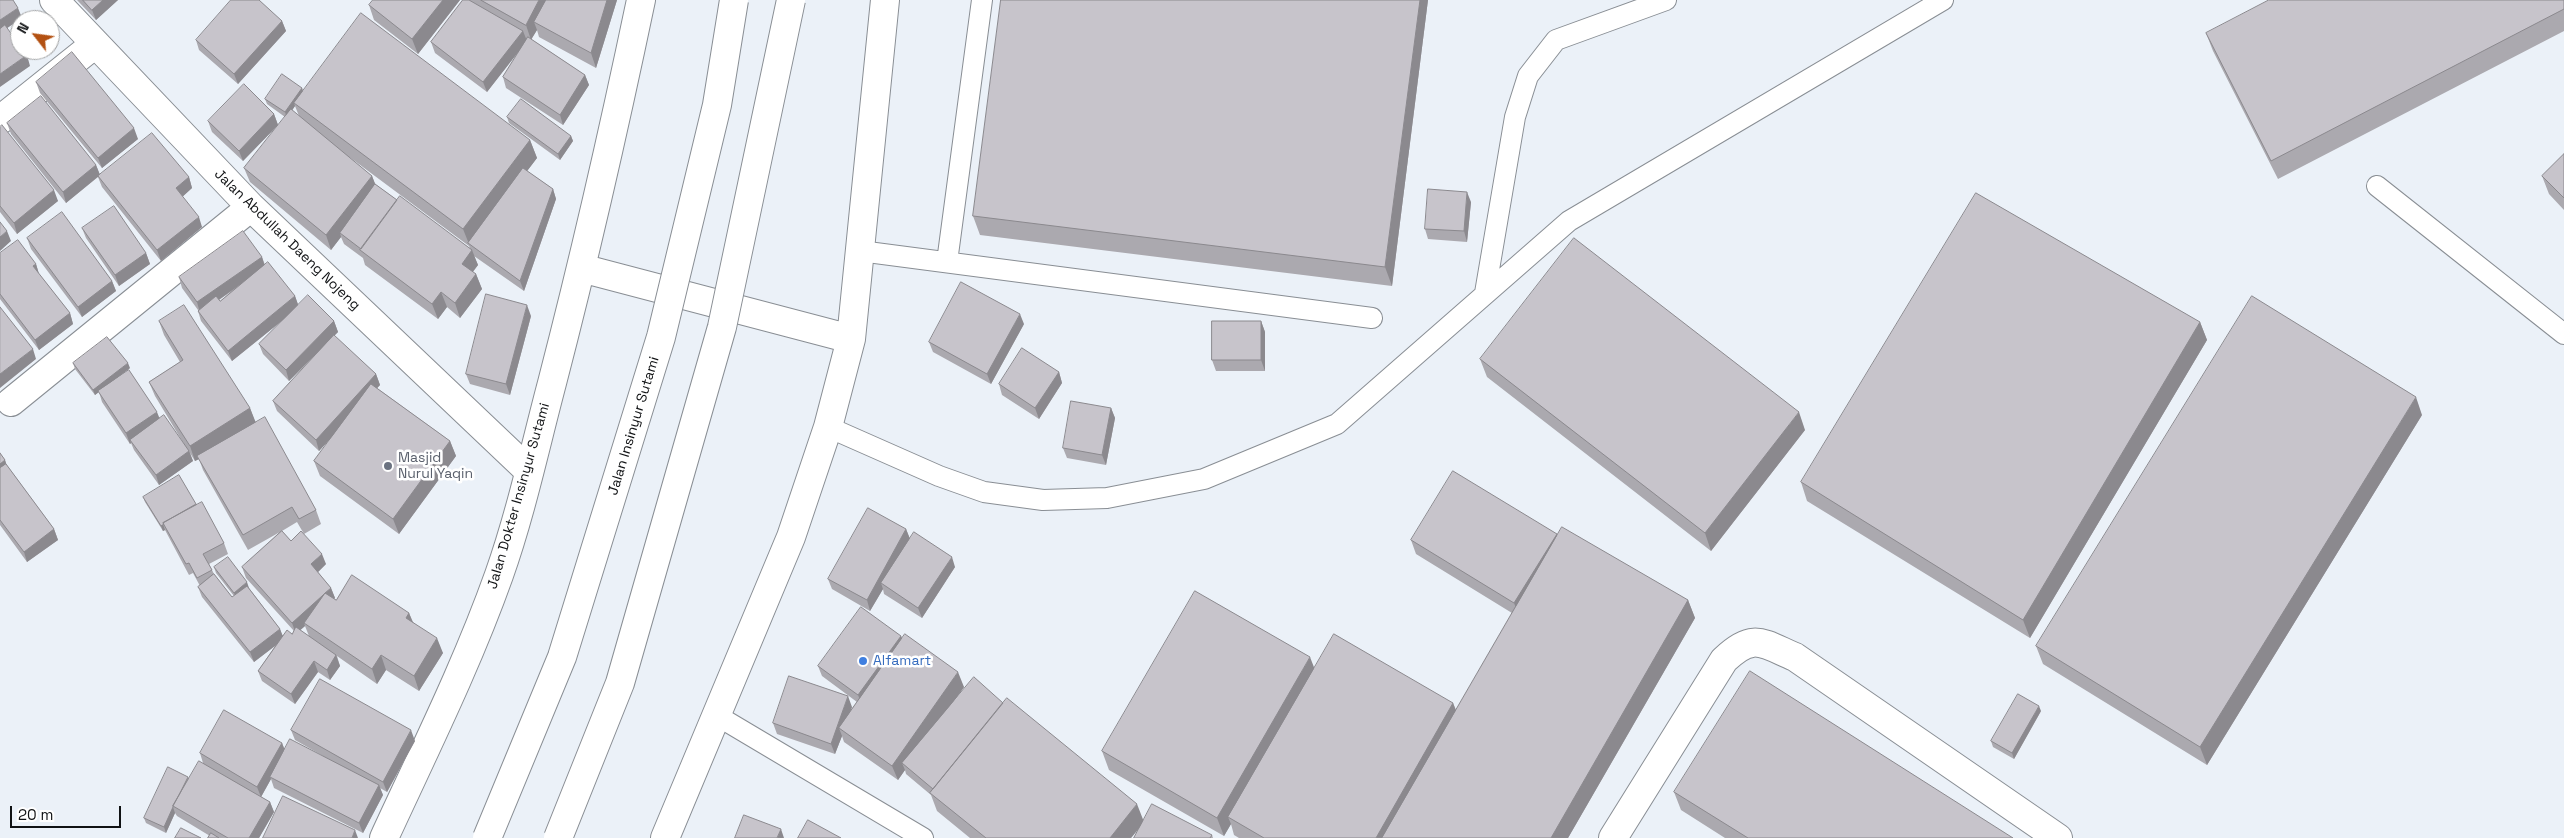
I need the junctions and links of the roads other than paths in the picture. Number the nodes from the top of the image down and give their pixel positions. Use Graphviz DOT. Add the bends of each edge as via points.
graph roads {
  1 [pos="54,0"];
  2 [pos="641,0"];
  3 [pos="734,0"];
  4 [pos="791,0"];
  5 [pos="884,0"];
  6 [pos="982,0"];
  7 [pos="1666,0"];
  8 [pos="1943,0"];
  9 [pos="95,44"];
  10 [pos="0,120"];
  11 [pos="2377,186"];
  12 [pos="251,207"];
  13 [pos="860,251"];
  14 [pos="947,262"];
  15 [pos="582,268"];
  16 [pos="1485,293"];
  17 [pos="1372,318"];
  18 [pos="2564,334"];
  19 [pos="852,340"];
  20 [pos="11,402"];
  21 [pos="828,427"];
  22 [pos="529,471"];
  23 [pos="716,715"];
  24 [pos="384,838"];
  25 [pos="488,838"];
  26 [pos="558,838"];
  27 [pos="665,838"];
  28 [pos="923,838"];
  29 [pos="1613,838"];
  30 [pos="2058,838"];
  1 -- 9 [label="main road, Jalan Abdullah Daeng Nojeng"];
  2 -- 15 [label="main road, Jalan Dokter Insinyur Sutami"];
  3 -- 25 [label="main road, Jalan Insinyur Sutami, bridge" via="717,105 661,337 562,657"];
  4 -- 26 [label="main road, bridge" via="722,327 620,683"];
  5 -- 13 [label="main road"];
  6 -- 14 [label="lane"];
  7 -- 16 [label="lane" via="1556,40 1528,76 1515,116"];
  8 -- 16 [label="lane" via="1569,221"];
  9 -- 10 [label="main road"];
  9 -- 12 [label="main road, Jalan Abdullah Daeng Nojeng"];
  11 -- 18 [label="lane"];
  12 -- 20 [label="main road"];
  12 -- 22 [label="main road, Jalan Abdullah Daeng Nojeng"];
  13 -- 14 [label="lane"];
  13 -- 19 [label="main road"];
  14 -- 17 [label="lane"];
  15 -- 19 [label="main road"];
  15 -- 22 [label="main road, Jalan Dokter Insinyur Sutami"];
  16 -- 21 [label="lane" via="1337,424 1194,481 1107,498 1043,500 984,492 939,476"];
  19 -- 21 [label="main road"];
  21 -- 23 [label="main road" via="791,537"];
  22 -- 24 [label="main road, Jalan Dokter Insinyur Sutami" via="499,572 474,639"];
  23 -- 27 [label="main road"];
  23 -- 28 [label="lane"];
  29 -- 30 [label="main road" via="1724,660 1739,646 1754,642 1795,658"];
}
